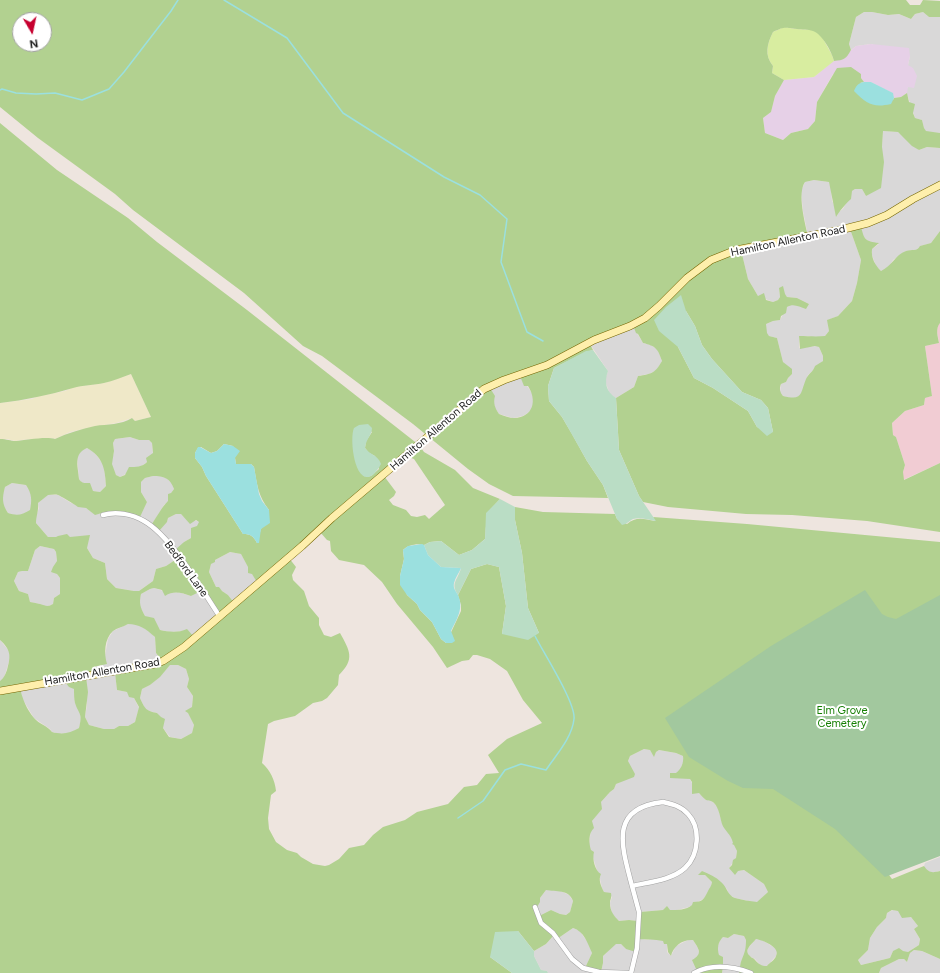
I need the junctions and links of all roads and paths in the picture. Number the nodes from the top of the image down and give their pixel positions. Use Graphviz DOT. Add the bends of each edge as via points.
graph roads {
  1 [pos="940,185"];
  2 [pos="103,515"];
  3 [pos="220,617"];
  4 [pos="0,691"];
  5 [pos="632,886"];
  6 [pos="535,907"];
  7 [pos="630,973"];
  8 [pos="694,973"];
  9 [pos="750,973"];
  1 -- 3 [label="street, Hamilton Allenton Road" via="868,224 736,250 711,260 687,278 645,318 594,340 547,366 484,389"];
  2 -- 3 [label="street, Bedford Lane" via="131,515 145,521 158,532 176,552"];
  3 -- 4 [label="street, Hamilton Allenton Road" via="163,661"];
  5 -- 5 [label="street" via="673,875 691,861 697,842 696,832 691,818 679,806 663,802 651,803 635,810 627,819 622,841"];
  5 -- 7 [label="street" via="639,912 637,948"];
  6 -- 7 [label="street" via="541,923 583,968 599,972"];
  8 -- 9 [label="street" via="704,968 720,966"];
}
